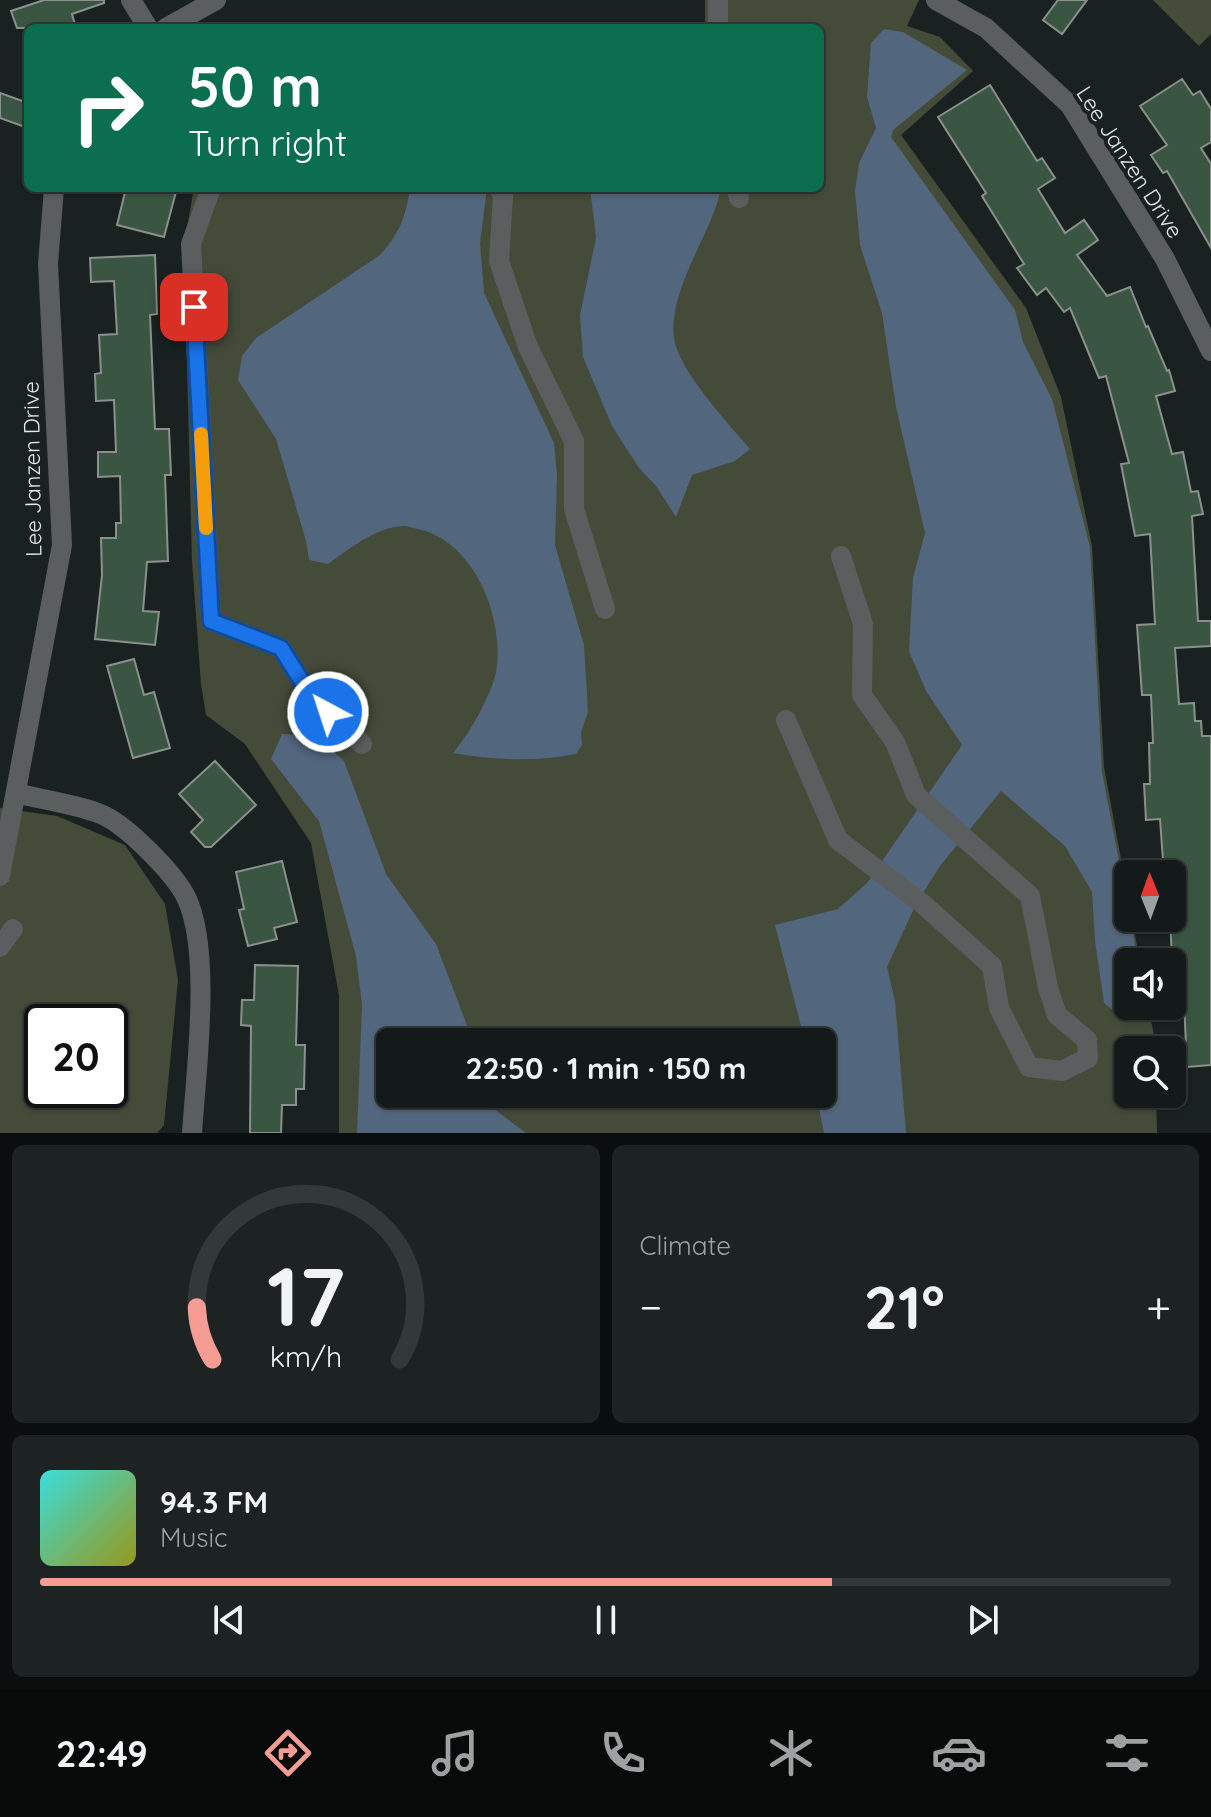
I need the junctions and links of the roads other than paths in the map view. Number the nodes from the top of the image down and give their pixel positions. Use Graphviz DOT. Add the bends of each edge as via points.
graph roads {
  1 [pos="131,0"];
  2 [pos="216,0"];
  3 [pos="718,0"];
  4 [pos="936,0"];
  5 [pos="146,24"];
  6 [pos="173,24"];
  7 [pos="718,24"];
  8 [pos="54,192"];
  9 [pos="210,192"];
  10 [pos="501,192"];
  11 [pos="1211,351"];
  12 [pos="841,556"];
  13 [pos="605,609"];
  14 [pos="786,720"];
  15 [pos="362,744"];
  16 [pos="16,793"];
  17 [pos="0,876"];
  18 [pos="13,929"];
  19 [pos="0,947"];
  20 [pos="192,1133"];
  1 -- 5 [label="street"];
  2 -- 6 [label="street"];
  3 -- 7 [label="street"];
  4 -- 11 [label="street, Lee Janzen Drive" via="986,28 1070,105 1165,259"];
  8 -- 16 [label="street, Lee Janzen Drive" via="48,264 62,545"];
  9 -- 15 [label="street" via="191,244 211,621 281,648 311,696"];
  10 -- 13 [label="street" via="499,261 528,347 574,441 574,509"];
  12 -- 14 [label="street" via="863,624 862,695 895,742 916,795 1030,896 1057,1015 1087,1040 1088,1058 1062,1071 1029,1067 999,1008 992,966 924,905 838,840"];
  16 -- 17 [label="street, Lee Janzen Drive"];
  16 -- 20 [label="street" via="104,815 146,846 186,897 199,943"];
  18 -- 19 [label="street"];
}
